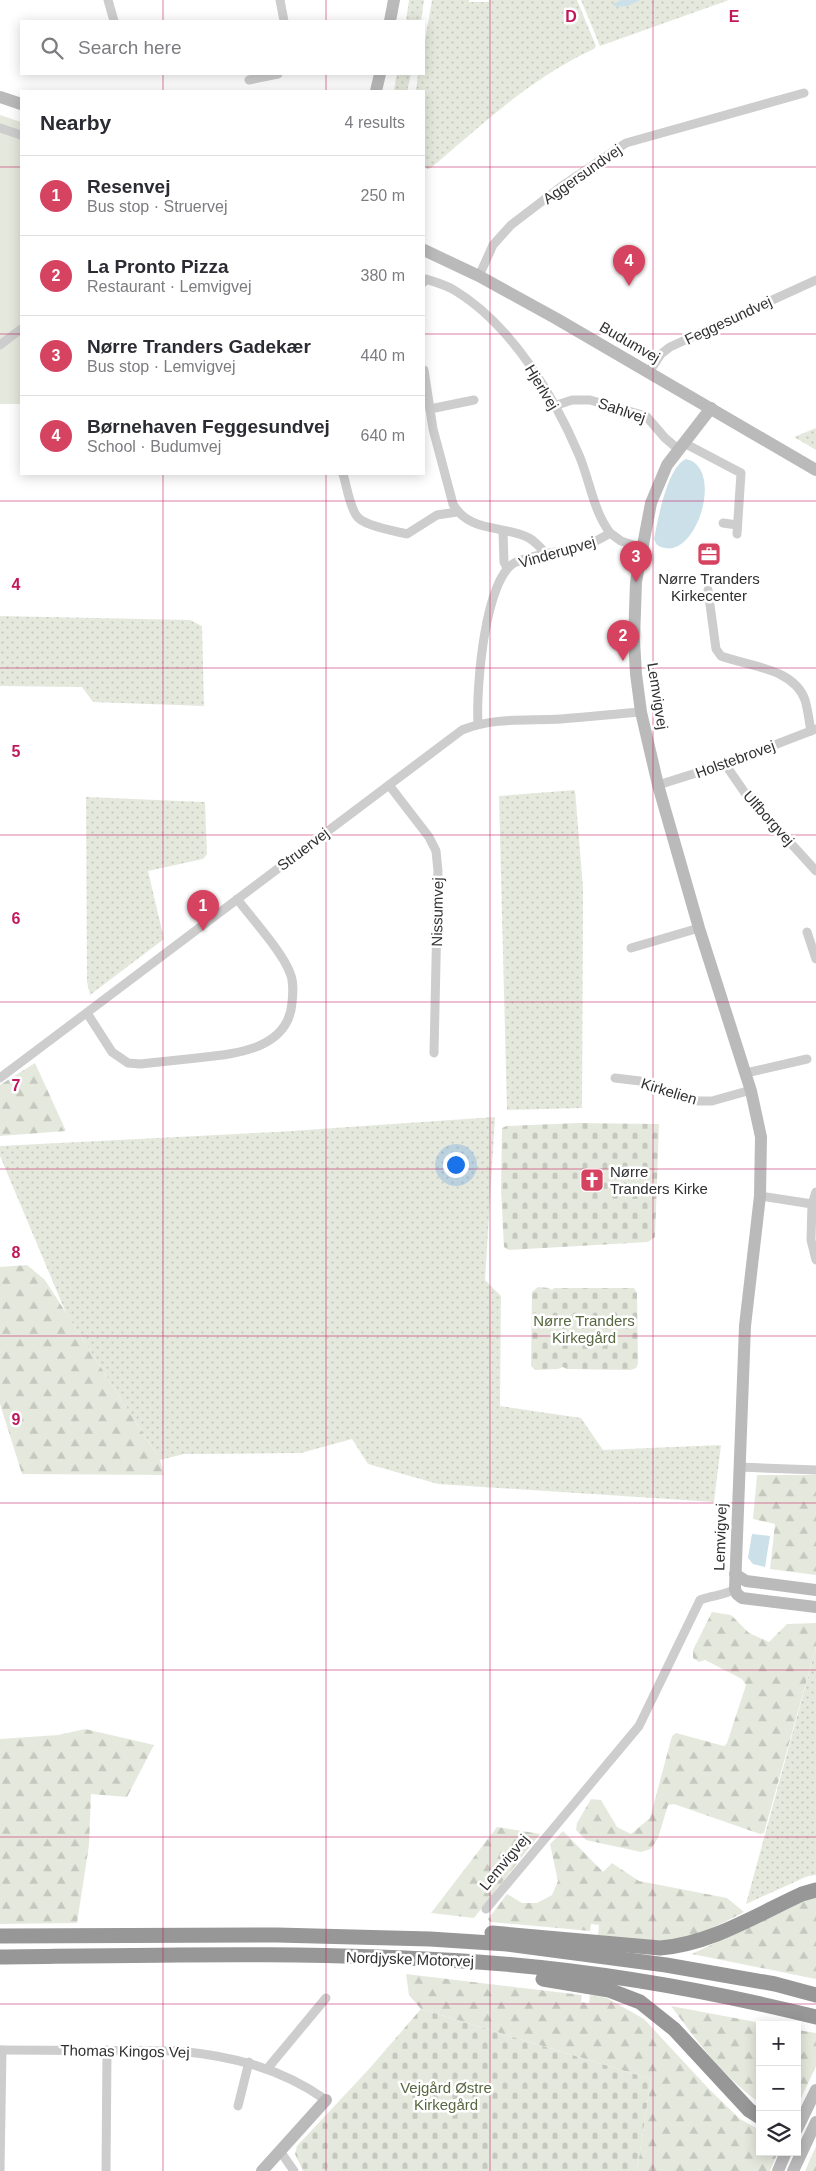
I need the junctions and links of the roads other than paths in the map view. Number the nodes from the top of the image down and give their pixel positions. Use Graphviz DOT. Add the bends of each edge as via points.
graph roads {
  1 [pos="108,0"];
  2 [pos="280,0"];
  3 [pos="394,0"];
  4 [pos="114,20"];
  5 [pos="284,20"];
  6 [pos="390,20"];
  7 [pos="273,75"];
  8 [pos="380,75"];
  9 [pos="249,80"];
  10 [pos="376,90"];
  11 [pos="804,93"];
  12 [pos="0,97"];
  13 [pos="20,104"];
  14 [pos="0,128"];
  15 [pos="20,134"];
  16 [pos="425,250"];
  17 [pos="479,276"];
  18 [pos="816,280"];
  19 [pos="425,281"];
  20 [pos="19,335"];
  21 [pos="0,344"];
  22 [pos="649,372"];
  23 [pos="425,376"];
  24 [pos="474,400"];
  25 [pos="554,406"];
  26 [pos="711,408"];
  27 [pos="430,409"];
  28 [pos="681,446"];
  29 [pos="816,470"];
  30 [pos="343,475"];
  31 [pos="457,512"];
  32 [pos="724,524"];
  33 [pos="503,532"];
  34 [pos="610,533"];
  35 [pos="642,548"];
  36 [pos="546,554"];
  37 [pos="507,568"];
  38 [pos="708,590"];
  39 [pos="642,712"];
  40 [pos="478,724"];
  41 [pos="813,730"];
  42 [pos="725,764"];
  43 [pos="390,785"];
  44 [pos="658,786"];
  45 [pos="816,871"];
  46 [pos="237,899"];
  47 [pos="700,928"];
  48 [pos="806,932"];
  49 [pos="631,948"];
  50 [pos="816,959"];
  51 [pos="87,1013"];
  52 [pos="434,1053"];
  53 [pos="807,1060"];
  54 [pos="746,1074"];
  55 [pos="0,1078"];
  56 [pos="615,1078"];
  57 [pos="751,1090"];
  58 [pos="816,1192"];
  59 [pos="760,1196"];
  60 [pos="812,1204"];
  61 [pos="816,1260"];
  62 [pos="739,1467"];
  63 [pos="816,1470"];
  64 [pos="735,1574"];
  65 [pos="735,1589"];
  66 [pos="816,1590"];
  67 [pos="816,1606"];
  68 [pos="816,1890"];
  69 [pos="486,1909"];
  70 [pos="277,1935"];
  71 [pos="0,1936"];
  72 [pos="360,1956"];
  73 [pos="0,1957"];
  74 [pos="816,1995"];
  75 [pos="326,1998"];
  76 [pos="816,2017"];
  77 [pos="1,2050"];
  78 [pos="107,2050"];
  79 [pos="249,2062"];
  80 [pos="267,2068"];
  81 [pos="816,2090"];
  82 [pos="326,2100"];
  83 [pos="238,2106"];
  84 [pos="756,2114"];
  85 [pos="801,2121"];
  86 [pos="816,2122"];
  87 [pos="803,2136"];
  88 [pos="280,2151"];
  89 [pos="784,2156"];
  90 [pos="0,2171"];
  91 [pos="106,2171"];
  92 [pos="262,2171"];
  93 [pos="294,2171"];
  94 [pos="778,2171"];
  95 [pos="793,2171"];
  1 -- 4 [label="street"];
  2 -- 5 [label="street"];
  3 -- 6 [label="street"];
  7 -- 9 [label="street"];
  8 -- 10 [label="street"];
  11 -- 17 [label="street, Aggersundvej" via="626,143 511,225 493,245"];
  12 -- 13 [label="street"];
  14 -- 15 [label="street"];
  16 -- 17 [label="street, Budumvej"];
  17 -- 22 [label="street, Budumvej"];
  18 -- 22 [label="street, Feggesundvej" via="670,347"];
  19 -- 25 [label="street, Hjerlvej" via="452,289 490,317 524,358"];
  20 -- 21 [label="street"];
  22 -- 26 [label="street, Budumvej"];
  23 -- 27 [label="street"];
  24 -- 27 [label="street"];
  25 -- 28 [label="street, Sahlvej" via="572,400 590,400 646,416 665,438"];
  25 -- 34 [label="street, Hjerlvej" via="578,454 602,522"];
  26 -- 28 [label="street, Lemvigvej"];
  26 -- 29 [label="street, Budumvej"];
  27 -- 31 [label="street"];
  28 -- 32 [label="street" via="741,473 737,529"];
  28 -- 35 [label="street, Lemvigvej" via="667,465 650,503"];
  30 -- 31 [label="street" via="355,515 360,521 374,526 407,534 437,515"];
  31 -- 33 [label="street" via="468,520"];
  33 -- 36 [label="street" via="528,537"];
  33 -- 37 [label="street"];
  34 -- 35 [label="street, Vinderupvej"];
  34 -- 36 [label="street, Vinderupvej" via="583,547"];
  35 -- 39 [label="street, Lemvigvej" via="636,582 634,640"];
  36 -- 37 [label="street, Vinderupvej" via="515,562"];
  37 -- 40 [label="street, Vinderupvej" via="490,607 484,636"];
  38 -- 41 [label="street, Holstebrovej" via="716,649 720,656 789,679 804,699"];
  39 -- 40 [label="street, Struervej"];
  39 -- 44 [label="street, Lemvigvej"];
  40 -- 43 [label="street, Struervej" via="462,730"];
  41 -- 42 [label="street, Holstebrovej"];
  42 -- 44 [label="street, Holstebrovej"];
  42 -- 45 [label="street, Ulfborgvej" via="745,793"];
  43 -- 46 [label="street, Struervej"];
  43 -- 52 [label="street, Nissumvej" via="436,851"];
  44 -- 47 [label="street, Lemvigvej"];
  46 -- 51 [label="street, Struervej"];
  46 -- 51 [label="street" via="290,971 292,1011 285,1027 272,1039 237,1054 128,1063 112,1052"];
  47 -- 49 [label="street"];
  47 -- 54 [label="street, Lemvigvej"];
  48 -- 50 [label="street"];
  51 -- 55 [label="street, Struervej"];
  53 -- 54 [label="street"];
  54 -- 57 [label="street, Lemvigvej"];
  56 -- 57 [label="street, Kirkelien" via="640,1081 698,1101 712,1101"];
  57 -- 59 [label="street, Lemvigvej" via="762,1137"];
  58 -- 60 [label="street"];
  59 -- 60 [label="street"];
  59 -- 62 [label="street, Lemvigvej" via="744,1326"];
  60 -- 61 [label="street" via="811,1240"];
  62 -- 63 [label="street"];
  62 -- 64 [label="street, Lemvigvej"];
  64 -- 65 [label="street, Lemvigvej"];
  64 -- 66 [label="street" via="746,1581"];
  65 -- 67 [label="street" via="742,1598"];
  65 -- 69 [label="street, Lemvigvej" via="700,1600 639,1726"];
  68 -- 70 [label="highway" via="717,1934 676,1947 431,1930"];
  70 -- 71 [label="highway, Nordjyske Motorvej"];
  70 -- 74 [label="highway, Nordjyske Motorvej" via="507,1944 666,1965 775,1984"];
  72 -- 73 [label="highway, Nordjyske Motorvej"];
  72 -- 76 [label="highway, Nordjyske Motorvej" via="480,1962 634,1980 760,2003"];
  72 -- 84 [label="highway" via="618,1992 640,2002 664,2020"];
  75 -- 80 [label="street"];
  77 -- 78 [label="street, Thomas Kingos Vej"];
  77 -- 90 [label="street"];
  78 -- 79 [label="street, Thomas Kingos Vej" via="178,2051"];
  78 -- 91 [label="street"];
  79 -- 80 [label="street, Thomas Kingos Vej"];
  79 -- 83 [label="street"];
  80 -- 82 [label="street, Thomas Kingos Vej"];
  81 -- 85 [label="street"];
  82 -- 88 [label="street"];
  86 -- 87 [label="street"];
  87 -- 95 [label="street"];
  88 -- 92 [label="street"];
  88 -- 93 [label="street"];
  89 -- 94 [label="street"];
}
